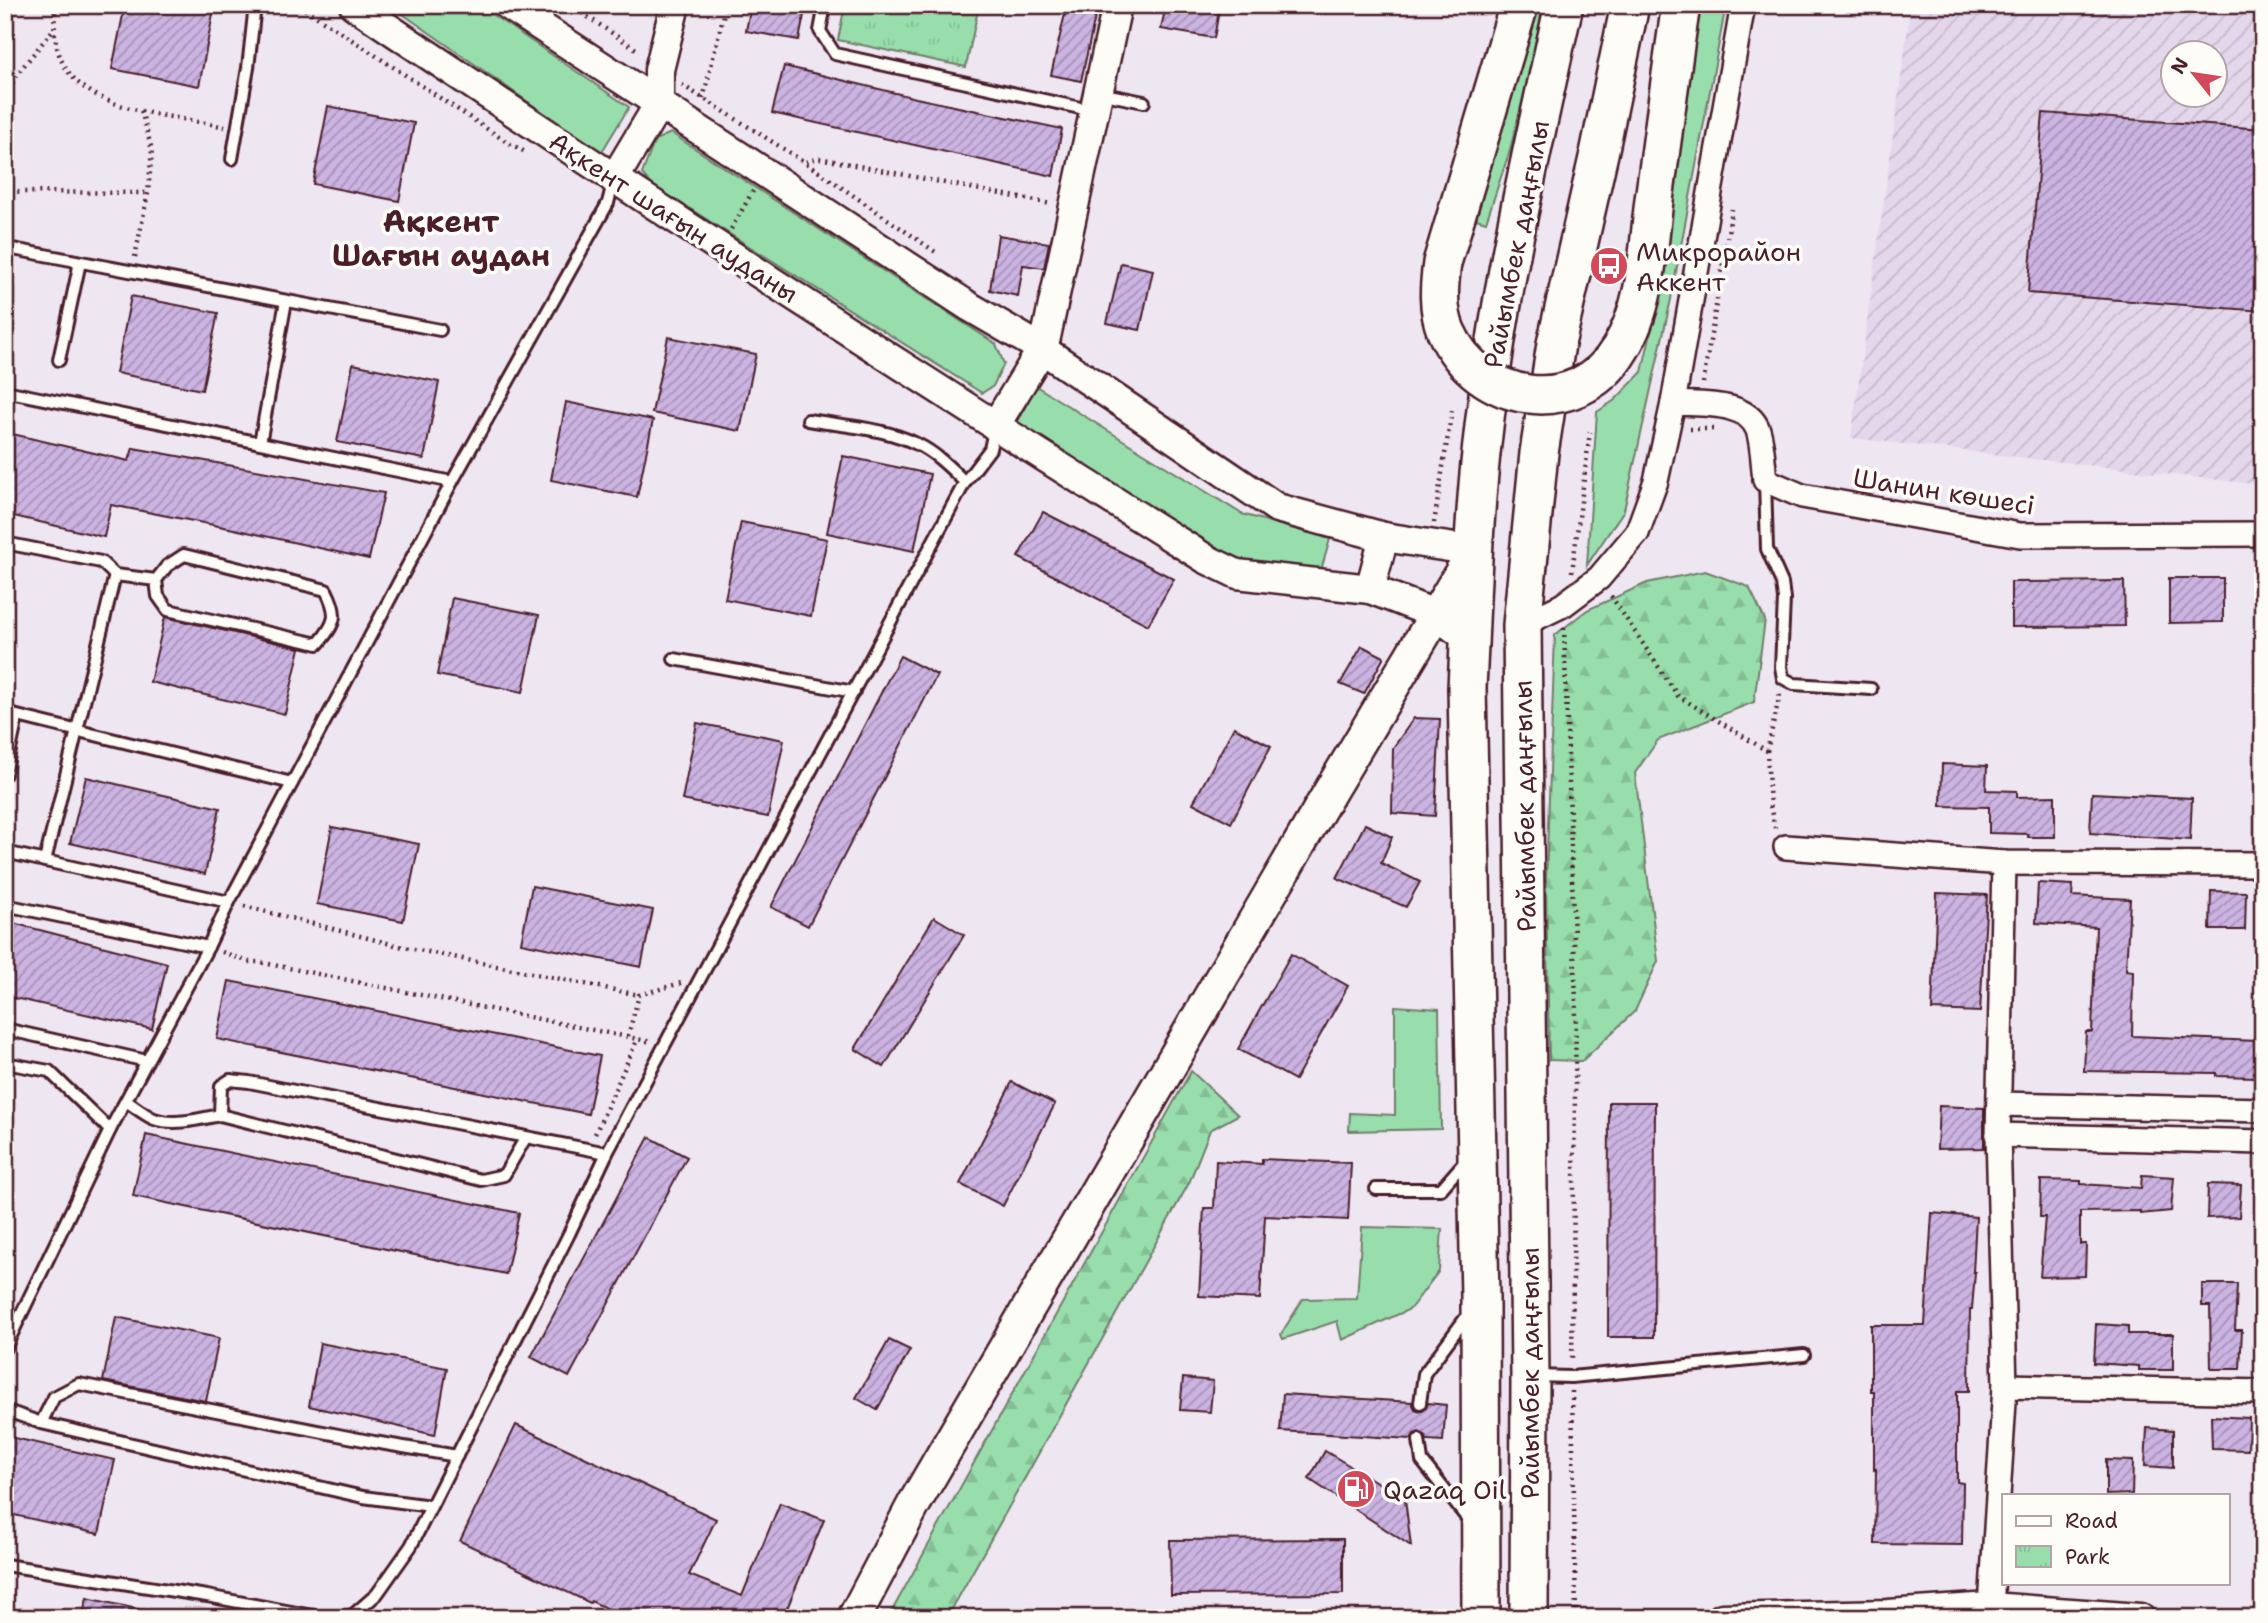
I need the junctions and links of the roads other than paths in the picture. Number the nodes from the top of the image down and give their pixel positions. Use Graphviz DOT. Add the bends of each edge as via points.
graph roads {
  1 [pos="255,5"];
  2 [pos="354,5"];
  3 [pos="508,5"];
  4 [pos="675,5"];
  5 [pos="825,5"];
  6 [pos="1117,5"];
  7 [pos="1519,5"];
  8 [pos="1564,5"];
  9 [pos="1630,5"];
  10 [pos="1681,5"];
  11 [pos="1742,5"];
  12 [pos="1096,102"];
  13 [pos="1144,102"];
  14 [pos="659,104"];
  15 [pos="232,159"];
  16 [pos="614,179"];
  17 [pos="13,249"];
  18 [pos="80,262"];
  19 [pos="286,301"];
  20 [pos="440,330"];
  21 [pos="1042,349"];
  22 [pos="60,360"];
  23 [pos="5,391"];
  24 [pos="1674,403"];
  25 [pos="808,420"];
  26 [pos="995,426"];
  27 [pos="260,443"];
  28 [pos="1765,480"];
  29 [pos="452,482"];
  30 [pos="965,482"];
  31 [pos="2263,534"];
  32 [pos="1384,537"];
  33 [pos="5,543"];
  34 [pos="1474,551"];
  35 [pos="115,575"];
  36 [pos="156,580"];
  37 [pos="1370,589"];
  38 [pos="1435,614"];
  39 [pos="1522,625"];
  40 [pos="1469,639"];
  41 [pos="674,659"];
  42 [pos="1871,689"];
  43 [pos="854,692"];
  44 [pos="5,713"];
  45 [pos="17,717"];
  46 [pos="77,730"];
  47 [pos="5,774"];
  48 [pos="292,783"];
  49 [pos="1786,847"];
  50 [pos="5,852"];
  51 [pos="46,861"];
  52 [pos="2004,863"];
  53 [pos="2263,864"];
  54 [pos="229,902"];
  55 [pos="5,905"];
  56 [pos="208,947"];
  57 [pos="5,1029"];
  58 [pos="147,1061"];
  59 [pos="5,1063"];
  60 [pos="126,1101"];
  61 [pos="1999,1104"];
  62 [pos="2263,1110"];
  63 [pos="220,1115"];
  64 [pos="110,1129"];
  65 [pos="1998,1135"];
  66 [pos="526,1137"];
  67 [pos="2263,1142"];
  68 [pos="1477,1148"];
  69 [pos="607,1153"];
  70 [pos="1376,1189"];
  71 [pos="1480,1298"];
  72 [pos="5,1348"];
  73 [pos="1804,1355"];
  74 [pos="1530,1376"];
  75 [pos="2005,1386"];
  76 [pos="2263,1392"];
  77 [pos="1420,1403"];
  78 [pos="5,1410"];
  79 [pos="41,1423"];
  80 [pos="1419,1440"];
  81 [pos="457,1456"];
  82 [pos="431,1506"];
  83 [pos="1482,1537"];
  84 [pos="5,1565"];
  85 [pos="1992,1607"];
  86 [pos="1888,1616"];
  87 [pos="323,1618"];
  88 [pos="340,1618"];
  89 [pos="854,1618"];
  90 [pos="1481,1618"];
  91 [pos="1529,1618"];
  92 [pos="1722,1618"];
  93 [pos="2140,1618"];
  1 -- 15 [label="lane"];
  2 -- 16 [label="street, Ақкент шағын ауданы"];
  3 -- 14 [label="street"];
  4 -- 14 [label="street" via="659,70"];
  5 -- 12 [label="lane" via="820,31 835,54"];
  6 -- 12 [label="street"];
  7 -- 10 [label="highway, bridge" via="1438,287 1445,330 1467,364 1501,387 1549,395 1589,382 1612,363 1635,316 1646,268"];
  8 -- 34 [label="highway, Райымбек даңғылы" via="1500,316 1482,444"];
  9 -- 39 [label="highway, Райымбек даңғылы" via="1556,344 1539,453"];
  11 -- 24 [label="street"];
  12 -- 13 [label="lane"];
  12 -- 21 [label="street"];
  14 -- 16 [label="street"];
  14 -- 21 [label="street"];
  16 -- 26 [label="street, Ақкент шағын ауданы"];
  16 -- 29 [label="lane" via="608,203"];
  17 -- 18 [label="lane"];
  18 -- 19 [label="lane"];
  18 -- 22 [label="lane"];
  19 -- 20 [label="lane"];
  19 -- 27 [label="lane"];
  21 -- 26 [label="street"];
  21 -- 32 [label="street" via="1277,508"];
  23 -- 27 [label="lane"];
  24 -- 28 [label="street" via="1732,408 1750,416 1758,431"];
  24 -- 39 [label="street" via="1656,481 1637,533 1599,578 1563,605"];
  25 -- 30 [label="lane" via="893,435 919,445"];
  26 -- 30 [label="lane" via="990,449"];
  26 -- 37 [label="street, Ақкент шағын ауданы" via="1237,574"];
  27 -- 29 [label="lane"];
  28 -- 31 [label="street, Шанин көшесі" via="1801,496 2020,535"];
  28 -- 42 [label="lane" via="1767,549 1784,599 1783,678 1794,684"];
  29 -- 48 [label="lane"];
  30 -- 43 [label="lane"];
  32 -- 34 [label="street"];
  32 -- 37 [label="street"];
  33 -- 35 [label="lane" via="101,562"];
  34 -- 38 [label="main road"];
  34 -- 40 [label="highway, Райымбек даңғылы"];
  35 -- 36 [label="lane"];
  35 -- 46 [label="lane"];
  36 -- 36 [label="lane" via="184,555 326,590 335,607 331,629 318,645 168,610 158,596"];
  37 -- 38 [label="street, Ақкент шағын ауданы"];
  38 -- 40 [label="street, Ақкент шағын ауданы"];
  38 -- 89 [label="main road" via="914,1504"];
  39 -- 74 [label="highway, Райымбек даңғылы"];
  40 -- 68 [label="highway, Райымбек даңғылы"];
  41 -- 43 [label="lane"];
  43 -- 69 [label="lane"];
  44 -- 45 [label="lane"];
  45 -- 46 [label="lane"];
  45 -- 47 [label="lane"];
  46 -- 48 [label="lane"];
  46 -- 51 [label="lane"];
  48 -- 54 [label="lane"];
  49 -- 52 [label="street"];
  50 -- 51 [label="lane"];
  51 -- 54 [label="lane"];
  52 -- 53 [label="street"];
  52 -- 61 [label="street"];
  54 -- 56 [label="lane"];
  55 -- 56 [label="lane"];
  56 -- 58 [label="lane"];
  57 -- 58 [label="lane"];
  58 -- 60 [label="lane"];
  59 -- 64 [label="lane" via="49,1071"];
  60 -- 63 [label="lane" via="154,1119 174,1122"];
  60 -- 64 [label="lane"];
  61 -- 62 [label="street"];
  61 -- 65 [label="street"];
  63 -- 66 [label="lane" via="481,1180 504,1175"];
  63 -- 66 [label="lane" via="221,1086 230,1080"];
  64 -- 72 [label="lane"];
  65 -- 67 [label="street"];
  65 -- 75 [label="street"];
  66 -- 69 [label="lane"];
  68 -- 70 [label="lane" via="1441,1189"];
  68 -- 71 [label="highway, Райымбек даңғылы"];
  69 -- 81 [label="lane"];
  71 -- 77 [label="lane" via="1424,1374"];
  71 -- 83 [label="highway, Райымбек даңғылы"];
  73 -- 74 [label="lane" via="1572,1377"];
  74 -- 91 [label="highway, Райымбек даңғылы"];
  75 -- 76 [label="street"];
  75 -- 85 [label="street"];
  78 -- 79 [label="lane"];
  79 -- 81 [label="lane" via="54,1397 79,1384"];
  79 -- 82 [label="lane" via="363,1497"];
  80 -- 83 [label="lane" via="1422,1461"];
  81 -- 82 [label="lane"];
  82 -- 88 [label="lane" via="411,1546 377,1594 353,1615"];
  83 -- 90 [label="highway, Райымбек даңғылы"];
  84 -- 87 [label="lane"];
  85 -- 86 [label="street"];
  85 -- 93 [label="street"];
  86 -- 92 [label="street"];
}
